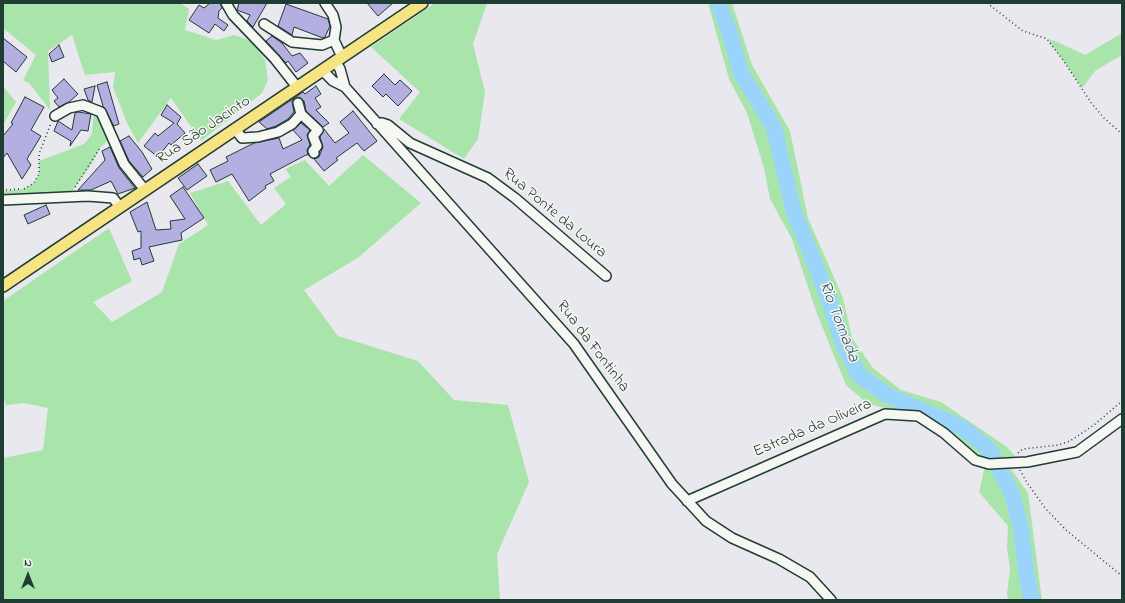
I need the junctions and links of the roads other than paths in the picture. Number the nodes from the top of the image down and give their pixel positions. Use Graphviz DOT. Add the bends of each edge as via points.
graph roads {
  1 [pos="226,3"];
  2 [pos="235,3"];
  3 [pos="326,3"];
  4 [pos="422,3"];
  5 [pos="233,15"];
  6 [pos="264,24"];
  7 [pos="334,40"];
  8 [pos="339,59"];
  9 [pos="322,70"];
  10 [pos="297,87"];
  11 [pos="345,87"];
  12 [pos="298,103"];
  13 [pos="301,114"];
  14 [pos="55,116"];
  15 [pos="377,124"];
  16 [pos="235,130"];
  17 [pos="314,153"];
  18 [pos="145,190"];
  19 [pos="3,200"];
  20 [pos="120,207"];
  21 [pos="606,276"];
  22 [pos="3,286"];
  23 [pos="1122,419"];
  24 [pos="687,501"];
  25 [pos="831,600"];
  1 -- 5 [label="street"];
  2 -- 5 [label="street"];
  3 -- 7 [label="street" via="336,27"];
  4 -- 8 [label="main road, Rua São Jacinto"];
  5 -- 10 [label="street" via="275,59"];
  6 -- 7 [label="street" via="292,42 322,45"];
  7 -- 8 [label="street, Rua da Fontinha"];
  8 -- 9 [label="main road, Rua São Jacinto"];
  8 -- 11 [label="street, Rua da Fontinha"];
  9 -- 10 [label="main road, Rua São Jacinto"];
  9 -- 11 [label="street, Rua da Fontinha" via="333,81"];
  10 -- 16 [label="main road, Rua São Jacinto"];
  11 -- 15 [label="street, Rua da Fontinha"];
  12 -- 13 [label="street"];
  13 -- 16 [label="street" via="292,124 278,132 258,137 242,138"];
  13 -- 17 [label="street" via="318,130 313,136 318,146"];
  14 -- 18 [label="street" via="69,108 83,105 101,112 124,164"];
  15 -- 21 [label="street, Rua Ponte da Loura" via="382,122 410,143 488,178"];
  15 -- 24 [label="street, Rua da Fontinha" via="516,276 574,344 672,484"];
  16 -- 18 [label="main road, Rua São Jacinto"];
  18 -- 20 [label="main road, Rua São Jacinto"];
  19 -- 20 [label="street" via="88,196 113,198"];
  20 -- 22 [label="main road, Rua São Jacinto"];
  23 -- 24 [label="street, Estrada da Oliveira" via="1077,452 989,464 975,460 944,433 918,416 885,414"];
  24 -- 25 [label="street, Rua da Fontinha" via="717,529 810,577"];
}
